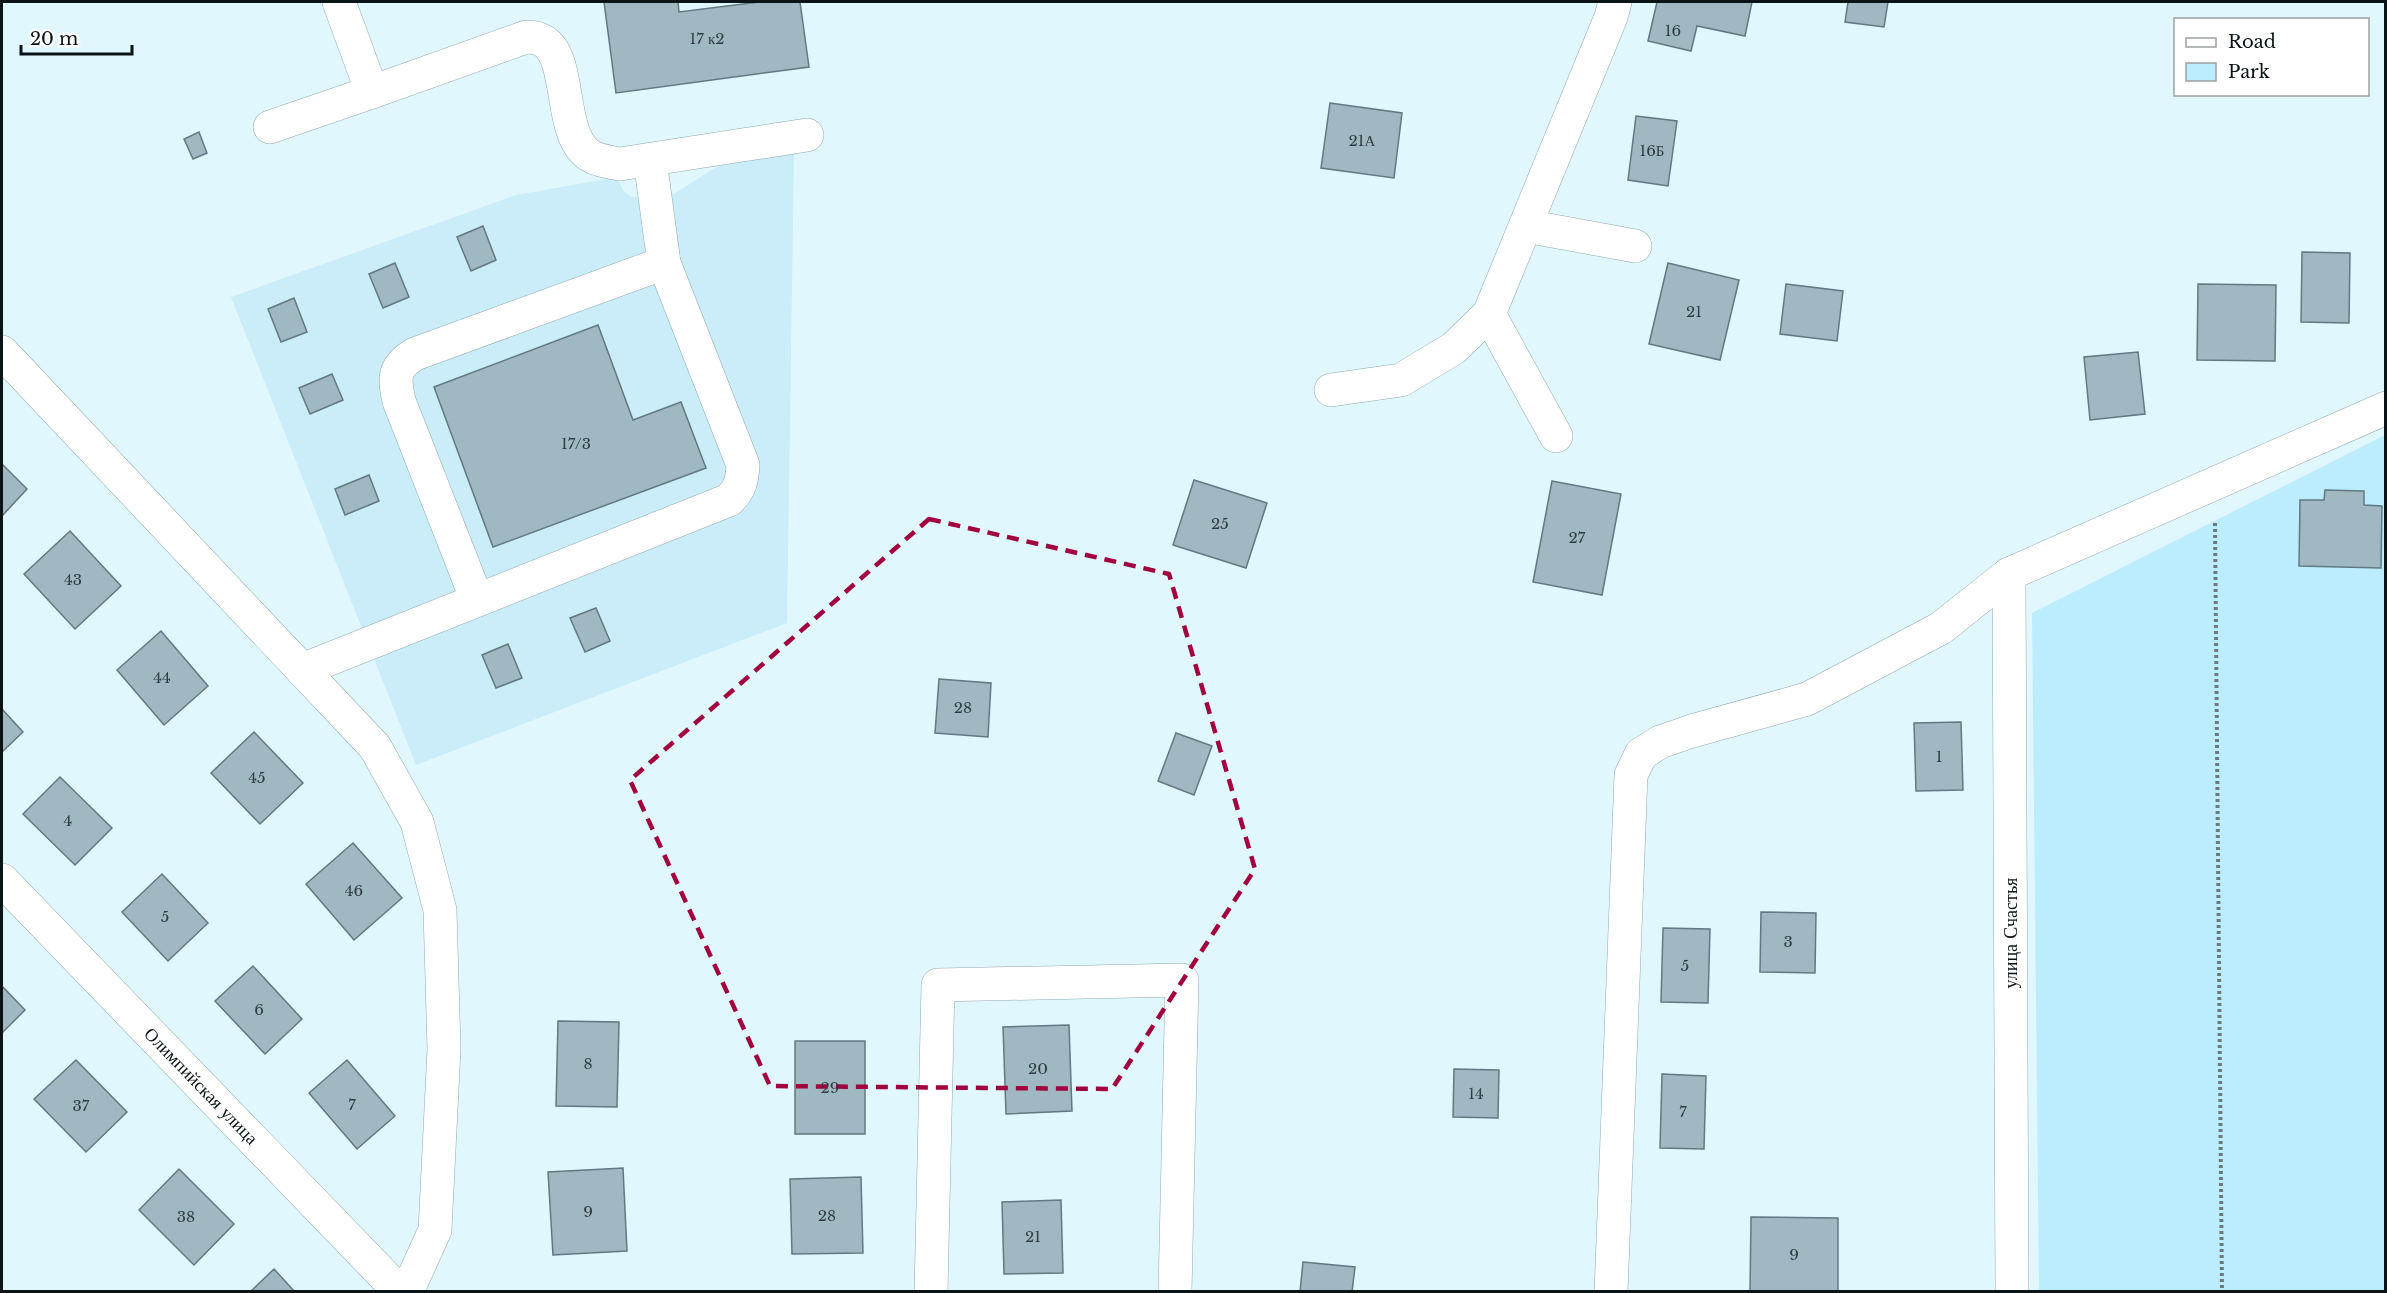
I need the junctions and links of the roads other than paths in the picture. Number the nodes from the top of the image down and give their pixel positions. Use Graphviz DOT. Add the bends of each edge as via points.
graph roads {
  1 [pos="339,2"];
  2 [pos="1615,2"];
  3 [pos="372,92"];
  4 [pos="270,127"];
  5 [pos="807,135"];
  6 [pos="650,159"];
  7 [pos="1526,226"];
  8 [pos="1635,246"];
  9 [pos="664,263"];
  10 [pos="1489,314"];
  11 [pos="2,352"];
  12 [pos="1331,390"];
  13 [pos="2385,408"];
  14 [pos="1556,436"];
  15 [pos="2009,574"];
  16 [pos="477,600"];
  17 [pos="302,670"];
  18 [pos="2,880"];
  19 [pos="400,1292"];
  20 [pos="407,1292"];
  21 [pos="931,1292"];
  22 [pos="1175,1292"];
  23 [pos="1611,1292"];
  24 [pos="2012,1292"];
  1 -- 3 [label="street"];
  2 -- 7 [label="street"];
  3 -- 4 [label="street"];
  3 -- 6 [label="street" via="525,37 541,39 552,50 561,69 573,135 580,147 613,163"];
  5 -- 6 [label="street"];
  6 -- 9 [label="street"];
  7 -- 8 [label="street"];
  7 -- 10 [label="street"];
  9 -- 16 [label="street" via="743,465 741,486 729,500"];
  9 -- 16 [label="street" via="415,354 398,369 399,401"];
  10 -- 12 [label="street" via="1454,348 1401,380"];
  10 -- 14 [label="street"];
  11 -- 17 [label="street"];
  13 -- 15 [label="street"];
  15 -- 23 [label="street" via="1941,628 1807,699 1692,730 1641,754 1631,775"];
  15 -- 24 [label="street, улица Счастья"];
  16 -- 17 [label="street"];
  17 -- 20 [label="street" via="375,747 417,822 440,910 444,1048 435,1230"];
  18 -- 19 [label="street, Олимпийская улица"];
  21 -- 22 [label="street" via="938,985 1182,980"];
}
